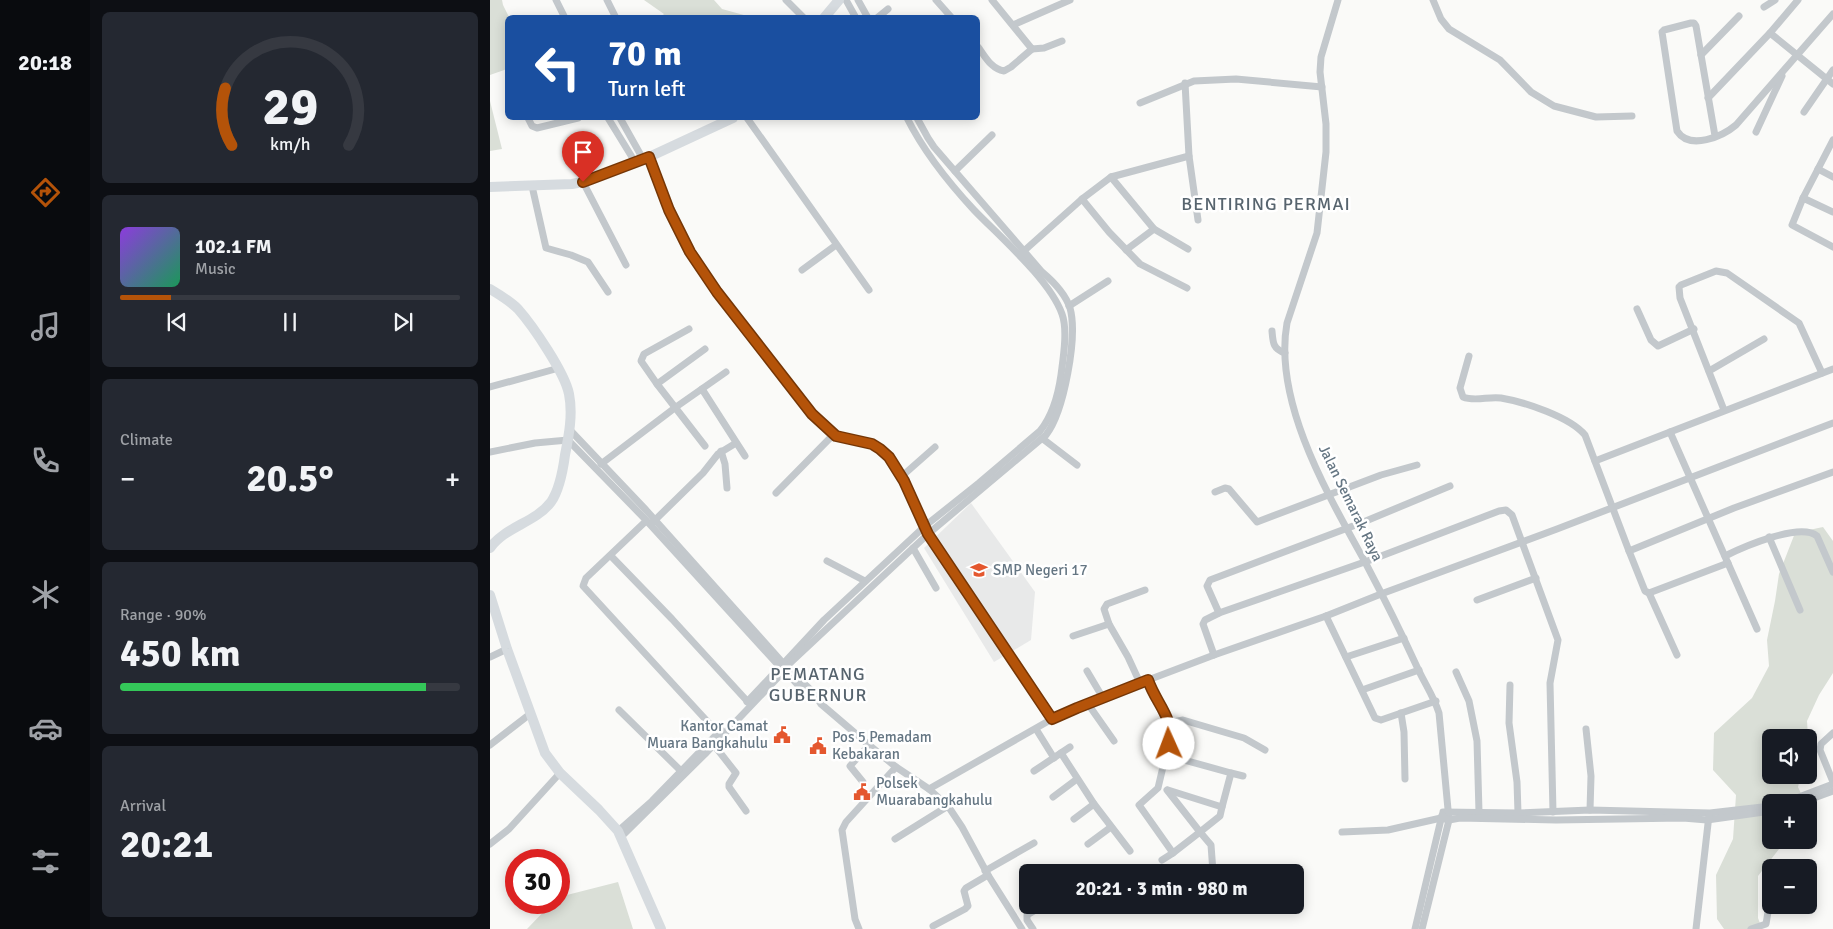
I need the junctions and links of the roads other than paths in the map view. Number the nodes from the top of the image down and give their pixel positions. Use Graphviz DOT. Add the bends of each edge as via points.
graph roads {
  1 [pos="556,0"];
  2 [pos="607,0"];
  3 [pos="786,0"];
  4 [pos="839,0"];
  5 [pos="846,0"];
  6 [pos="858,0"];
  7 [pos="936,0"];
  8 [pos="992,0"];
  9 [pos="1070,0"];
  10 [pos="1338,0"];
  11 [pos="1433,0"];
  12 [pos="1775,0"];
  13 [pos="1798,0"];
  14 [pos="1764,7"];
  15 [pos="888,9"];
  16 [pos="1833,14"];
  17 [pos="564,15"];
  18 [pos="614,15"];
  19 [pos="801,15"];
  20 [pos="826,15"];
  21 [pos="854,15"];
  22 [pos="866,15"];
  23 [pos="881,15"];
  24 [pos="949,15"];
  25 [pos="1739,16"];
  26 [pos="1013,25"];
  27 [pos="1770,33"];
  28 [pos="1062,41"];
  29 [pos="1032,48"];
  30 [pos="980,50"];
  31 [pos="1797,54"];
  32 [pos="1701,55"];
  33 [pos="1787,66"];
  34 [pos="1833,70"];
  35 [pos="1826,77"];
  36 [pos="1185,83"];
  37 [pos="1833,84"];
  38 [pos="1322,87"];
  39 [pos="1708,98"];
  40 [pos="1140,103"];
  41 [pos="1804,112"];
  42 [pos="1632,116"];
  43 [pos="529,120"];
  44 [pos="570,120"];
  45 [pos="610,120"];
  46 [pos="621,120"];
  47 [pos="729,120"];
  48 [pos="748,120"];
  49 [pos="908,120"];
  50 [pos="918,120"];
  51 [pos="1756,132"];
  52 [pos="992,135"];
  53 [pos="1715,136"];
  54 [pos="1833,140"];
  55 [pos="1189,156"];
  56 [pos="642,160"];
  57 [pos="1818,169"];
  58 [pos="955,171"];
  59 [pos="1833,176"];
  60 [pos="1111,177"];
  61 [pos="583,182"];
  62 [pos="532,186"];
  63 [pos="490,187"];
  64 [pos="1803,198"];
  65 [pos="1082,199"];
  66 [pos="981,201"];
  67 [pos="973,208"];
  68 [pos="1833,212"];
  69 [pos="1198,220"];
  70 [pos="1154,229"];
  71 [pos="836,245"];
  72 [pos="1833,247"];
  73 [pos="1188,249"];
  74 [pos="1024,250"];
  75 [pos="1126,250"];
  76 [pos="626,265"];
  77 [pos="802,270"];
  78 [pos="1108,281"];
  79 [pos="1187,288"];
  80 [pos="490,289"];
  81 [pos="869,290"];
  82 [pos="608,292"];
  83 [pos="1069,306"];
  84 [pos="1637,309"];
  85 [pos="1072,321"];
  86 [pos="1064,324"];
  87 [pos="689,329"];
  88 [pos="1694,329"];
  89 [pos="1272,331"];
  90 [pos="1764,339"];
  91 [pos="705,349"];
  92 [pos="1285,353"];
  93 [pos="1469,356"];
  94 [pos="559,368"];
  95 [pos="1833,368"];
  96 [pos="1709,370"];
  97 [pos="726,372"];
  98 [pos="1822,373"];
  99 [pos="657,384"];
  100 [pos="490,387"];
  101 [pos="702,390"];
  102 [pos="676,407"];
  103 [pos="1724,410"];
  104 [pos="1833,423"];
  105 [pos="1670,432"];
  106 [pos="834,434"];
  107 [pos="569,435"];
  108 [pos="1043,438"];
  109 [pos="736,443"];
  110 [pos="705,446"];
  111 [pos="935,446"];
  112 [pos="721,451"];
  113 [pos="490,452"];
  114 [pos="744,456"];
  115 [pos="1595,461"];
  116 [pos="601,464"];
  117 [pos="1077,465"];
  118 [pos="1417,465"];
  119 [pos="1833,472"];
  120 [pos="901,476"];
  121 [pos="1690,478"];
  122 [pos="1450,486"];
  123 [pos="726,488"];
  124 [pos="1215,492"];
  125 [pos="776,493"];
  126 [pos="1329,496"];
  127 [pos="1611,509"];
  128 [pos="1708,520"];
  129 [pos="650,522"];
  130 [pos="925,526"];
  131 [pos="1346,528"];
  132 [pos="928,534"];
  133 [pos="1769,537"];
  134 [pos="1521,542"];
  135 [pos="490,548"];
  136 [pos="913,548"];
  137 [pos="1629,552"];
  138 [pos="611,556"];
  139 [pos="1724,556"];
  140 [pos="827,561"];
  141 [pos="1364,561"];
  142 [pos="1728,563"];
  143 [pos="1833,572"];
  144 [pos="1536,578"];
  145 [pos="865,581"];
  146 [pos="936,588"];
  147 [pos="1145,590"];
  148 [pos="1649,593"];
  149 [pos="1381,594"];
  150 [pos="490,595"];
  151 [pos="1476,600"];
  152 [pos="1800,610"];
  153 [pos="1219,613"];
  154 [pos="1326,616"];
  155 [pos="1109,624"];
  156 [pos="1757,629"];
  157 [pos="1073,636"];
  158 [pos="1404,638"];
  159 [pos="507,649"];
  160 [pos="1214,655"];
  161 [pos="1677,655"];
  162 [pos="490,657"];
  163 [pos="1346,657"];
  164 [pos="783,667"];
  165 [pos="1419,670"];
  166 [pos="1087,672"];
  167 [pos="1456,672"];
  168 [pos="1144,682"];
  169 [pos="1510,685"];
  170 [pos="1362,690"];
  171 [pos="1103,698"];
  172 [pos="748,702"];
  173 [pos="1436,702"];
  174 [pos="1088,704"];
  175 [pos="619,710"];
  176 [pos="1401,713"];
  177 [pos="530,714"];
  178 [pos="1052,719"];
  179 [pos="1169,723"];
  180 [pos="1036,729"];
  181 [pos="1586,729"];
  182 [pos="718,733"];
  183 [pos="1833,733"];
  184 [pos="1114,742"];
  185 [pos="490,745"];
  186 [pos="714,745"];
  187 [pos="869,745"];
  188 [pos="1070,747"];
  189 [pos="1265,750"];
  190 [pos="1166,755"];
  191 [pos="1058,756"];
  192 [pos="896,767"];
  193 [pos="1034,771"];
  194 [pos="681,772"];
  195 [pos="560,773"];
  196 [pos="1231,773"];
  197 [pos="1243,776"];
  198 [pos="1077,779"];
  199 [pos="1405,779"];
  200 [pos="863,782"];
  201 [pos="1833,783"];
  202 [pos="1158,788"];
  203 [pos="929,789"];
  204 [pos="1167,790"];
  205 [pos="1833,791"];
  206 [pos="1806,794"];
  207 [pos="1053,797"];
  208 [pos="1817,797"];
  209 [pos="1094,804"];
  210 [pos="948,806"];
  211 [pos="1222,807"];
  212 [pos="1762,807"];
  213 [pos="1590,810"];
  214 [pos="746,811"];
  215 [pos="1479,812"];
  216 [pos="1553,812"];
  217 [pos="1762,812"];
  218 [pos="1518,813"];
  219 [pos="1445,815"];
  220 [pos="1709,816"];
  221 [pos="1074,819"];
  222 [pos="1111,827"];
  223 [pos="1200,832"];
  224 [pos="1342,832"];
  225 [pos="620,834"];
  226 [pos="895,839"];
  227 [pos="1034,843"];
  228 [pos="490,844"];
  229 [pos="1088,844"];
  230 [pos="1130,851"];
  231 [pos="1173,852"];
  232 [pos="1162,860"];
  233 [pos="1212,864"];
  234 [pos="986,873"];
  235 [pos="1425,902"];
  236 [pos="1029,914"];
  237 [pos="1768,914"];
  238 [pos="934,926"];
  239 [pos="661,929"];
  240 [pos="859,929"];
  241 [pos="1022,929"];
  242 [pos="1033,929"];
  243 [pos="1415,929"];
  244 [pos="1422,929"];
  245 [pos="1696,929"];
  246 [pos="1751,929"];
  1 -- 17 [label="street"];
  2 -- 18 [label="street"];
  3 -- 19 [label="street"];
  4 -- 20 [label="highway"];
  5 -- 21 [label="street"];
  6 -- 22 [label="street"];
  7 -- 24 [label="street"];
  8 -- 26 [label="street"];
  9 -- 26 [label="street"];
  10 -- 38 [label="street, Jalan Semarak Raya" via="1321,57"];
  11 -- 42 [label="street" via="1449,30 1500,60 1530,92 1554,106 1596,117"];
  12 -- 14 [label="street"];
  13 -- 27 [label="street"];
  15 -- 23 [label="street"];
  16 -- 31 [label="street"];
  25 -- 32 [label="street"];
  26 -- 29 [label="street"];
  27 -- 31 [label="street"];
  27 -- 39 [label="street"];
  28 -- 29 [label="street" via="1044,48"];
  29 -- 30 [label="street" via="1004,71 992,65"];
  31 -- 33 [label="street"];
  31 -- 35 [label="street"];
  32 -- 39 [label="street"];
  32 -- 53 [label="street" via="1694,23 1662,32 1678,134 1695,142"];
  33 -- 51 [label="street"];
  33 -- 53 [label="street" via="1736,124"];
  34 -- 35 [label="street"];
  35 -- 37 [label="street"];
  35 -- 41 [label="street"];
  36 -- 38 [label="street" via="1236,78"];
  36 -- 40 [label="street"];
  36 -- 55 [label="street"];
  38 -- 92 [label="street, Jalan Semarak Raya" via="1326,152 1317,233 1287,323"];
  39 -- 53 [label="street"];
  43 -- 44 [label="street" via="537,128"];
  45 -- 56 [label="street"];
  46 -- 56 [label="street"];
  47 -- 56 [label="highway"];
  48 -- 71 [label="street"];
  49 -- 67 [label="street" via="925,151"];
  50 -- 58 [label="street" via="928,138"];
  52 -- 58 [label="street"];
  54 -- 57 [label="street"];
  55 -- 60 [label="street"];
  55 -- 69 [label="street"];
  56 -- 61 [label="highway"];
  56 -- 106 [label="street" via="690,252 717,292 812,414"];
  57 -- 59 [label="street"];
  57 -- 64 [label="street"];
  58 -- 66 [label="street"];
  60 -- 65 [label="street"];
  60 -- 70 [label="street"];
  61 -- 62 [label="highway"];
  61 -- 76 [label="street"];
  62 -- 63 [label="highway"];
  62 -- 82 [label="street" via="546,248 588,262"];
  64 -- 68 [label="street"];
  64 -- 72 [label="street" via="1792,225"];
  65 -- 74 [label="street"];
  65 -- 75 [label="street"];
  66 -- 67 [label="street"];
  66 -- 74 [label="street"];
  67 -- 86 [label="street" via="1042,282 1058,305"];
  70 -- 73 [label="street"];
  70 -- 75 [label="street"];
  71 -- 77 [label="street"];
  71 -- 81 [label="street"];
  74 -- 83 [label="street" via="1058,286"];
  75 -- 79 [label="street" via="1140,264"];
  78 -- 83 [label="street"];
  80 -- 94 [label="highway" via="518,309"];
  83 -- 85 [label="street"];
  84 -- 88 [label="street" via="1651,340 1658,346"];
  85 -- 86 [label="street"];
  85 -- 108 [label="street" via="1062,400 1054,424"];
  86 -- 130 [label="street" via="1060,381 1047,423"];
  87 -- 99 [label="street" via="644,354 642,364"];
  88 -- 96 [label="street"];
  88 -- 98 [label="street" via="1680,298 1679,287 1716,271 1726,273 1799,323"];
  89 -- 92 [label="street" via="1274,346"];
  90 -- 96 [label="street"];
  91 -- 99 [label="street"];
  92 -- 126 [label="street, Jalan Semarak Raya" via="1296,417"];
  93 -- 115 [label="street" via="1460,388 1463,397 1502,398 1570,423 1585,436"];
  94 -- 100 [label="street"];
  94 -- 107 [label="highway" via="569,394"];
  95 -- 98 [label="street"];
  96 -- 103 [label="street"];
  97 -- 101 [label="street"];
  98 -- 103 [label="street"];
  99 -- 102 [label="street"];
  101 -- 102 [label="street"];
  101 -- 109 [label="street"];
  102 -- 110 [label="street"];
  102 -- 116 [label="street"];
  103 -- 105 [label="street"];
  104 -- 121 [label="street"];
  105 -- 115 [label="street"];
  105 -- 121 [label="street"];
  106 -- 120 [label="street" via="880,449"];
  106 -- 125 [label="street"];
  107 -- 113 [label="street"];
  107 -- 116 [label="street"];
  107 -- 129 [label="street"];
  107 -- 135 [label="highway" via="559,483 551,502 504,534"];
  108 -- 117 [label="street"];
  108 -- 132 [label="street"];
  109 -- 112 [label="street"];
  109 -- 114 [label="street"];
  111 -- 120 [label="street"];
  112 -- 123 [label="street"];
  112 -- 129 [label="street" via="703,473"];
  115 -- 127 [label="street"];
  116 -- 129 [label="street"];
  118 -- 126 [label="street" via="1381,475"];
  119 -- 128 [label="street"];
  120 -- 130 [label="street"];
  121 -- 127 [label="street"];
  121 -- 128 [label="street"];
  122 -- 131 [label="street"];
  124 -- 126 [label="street" via="1229,489 1257,522"];
  126 -- 131 [label="street, Jalan Semarak Raya"];
  127 -- 134 [label="street"];
  127 -- 137 [label="street"];
  128 -- 137 [label="street"];
  128 -- 139 [label="street"];
  129 -- 138 [label="street"];
  129 -- 164 [label="street"];
  130 -- 132 [label="street"];
  130 -- 145 [label="street"];
  131 -- 141 [label="street, Jalan Semarak Raya"];
  131 -- 153 [label="street" via="1210,580 1207,586"];
  132 -- 136 [label="street"];
  132 -- 178 [label="street"];
  133 -- 139 [label="street"];
  133 -- 143 [label="street" via="1806,531 1815,534"];
  133 -- 152 [label="street"];
  134 -- 141 [label="street" via="1512,515 1506,510"];
  134 -- 144 [label="street"];
  134 -- 149 [label="street"];
  136 -- 146 [label="street"];
  136 -- 164 [label="street"];
  137 -- 148 [label="street" via="1645,591"];
  138 -- 172 [label="street"];
  138 -- 182 [label="street" via="586,578 583,586"];
  139 -- 142 [label="street"];
  140 -- 145 [label="street"];
  141 -- 149 [label="street, Jalan Semarak Raya"];
  141 -- 153 [label="street"];
  142 -- 148 [label="street"];
  142 -- 156 [label="street"];
  144 -- 151 [label="street"];
  144 -- 216 [label="street" via="1558,640 1550,683"];
  145 -- 164 [label="street" via="806,638"];
  147 -- 155 [label="street" via="1105,604"];
  148 -- 161 [label="street"];
  149 -- 154 [label="street"];
  149 -- 158 [label="street, Jalan Semarak Raya"];
  150 -- 159 [label="highway"];
  153 -- 160 [label="street" via="1203,622"];
  154 -- 160 [label="street"];
  154 -- 163 [label="street"];
  155 -- 157 [label="street"];
  155 -- 168 [label="street"];
  158 -- 163 [label="street"];
  158 -- 165 [label="street, Jalan Semarak Raya"];
  159 -- 162 [label="street"];
  159 -- 177 [label="highway"];
  160 -- 168 [label="street"];
  163 -- 170 [label="street"];
  164 -- 172 [label="street"];
  164 -- 186 [label="street"];
  164 -- 187 [label="street"];
  165 -- 170 [label="street"];
  165 -- 173 [label="street, Jalan Semarak Raya"];
  166 -- 171 [label="street"];
  167 -- 215 [label="street" via="1469,700 1477,741"];
  168 -- 171 [label="street"];
  168 -- 179 [label="street"];
  169 -- 218 [label="street" via="1509,723"];
  170 -- 176 [label="street" via="1378,720"];
  171 -- 174 [label="street"];
  172 -- 182 [label="street"];
  173 -- 176 [label="street"];
  173 -- 219 [label="street, Jalan Semarak Raya" via="1440,720"];
  174 -- 178 [label="street"];
  174 -- 184 [label="street"];
  175 -- 194 [label="street"];
  176 -- 199 [label="street"];
  177 -- 185 [label="street"];
  177 -- 195 [label="highway" via="545,753"];
  178 -- 180 [label="street"];
  179 -- 189 [label="street" via="1183,720 1244,738"];
  179 -- 190 [label="street" via="1171,733"];
  180 -- 191 [label="street"];
  180 -- 203 [label="street"];
  181 -- 213 [label="street" via="1591,776"];
  182 -- 194 [label="street"];
  183 -- 201 [label="street" via="1821,744 1820,750"];
  186 -- 214 [label="street" via="736,773 729,787"];
  186 -- 225 [label="street"];
  187 -- 192 [label="street"];
  187 -- 200 [label="street" via="850,766"];
  188 -- 191 [label="street"];
  190 -- 196 [label="street"];
  190 -- 202 [label="street"];
  191 -- 193 [label="street"];
  191 -- 198 [label="street"];
  192 -- 203 [label="street"];
  192 -- 240 [label="street" via="842,830"];
  194 -- 225 [label="street"];
  195 -- 225 [label="highway"];
  195 -- 228 [label="street"];
  196 -- 197 [label="street"];
  196 -- 211 [label="street"];
  198 -- 207 [label="street"];
  198 -- 209 [label="street"];
  201 -- 206 [label="street"];
  202 -- 204 [label="street"];
  202 -- 231 [label="street" via="1139,805"];
  203 -- 210 [label="street"];
  204 -- 211 [label="street"];
  204 -- 223 [label="street"];
  205 -- 208 [label="street"];
  209 -- 221 [label="street"];
  209 -- 222 [label="street"];
  210 -- 226 [label="street"];
  210 -- 234 [label="street"];
  211 -- 223 [label="street" via="1220,816"];
  212 -- 220 [label="street"];
  213 -- 216 [label="street"];
  213 -- 220 [label="street"];
  215 -- 218 [label="street"];
  215 -- 219 [label="street"];
  216 -- 218 [label="street"];
  217 -- 220 [label="street"];
  219 -- 220 [label="street" via="1556,820"];
  219 -- 224 [label="street" via="1388,830"];
  219 -- 235 [label="street, Jalan Semarak Raya"];
  220 -- 245 [label="street"];
  222 -- 229 [label="street"];
  222 -- 230 [label="street"];
  223 -- 231 [label="street"];
  223 -- 233 [label="street" via="1211,845"];
  225 -- 239 [label="highway"];
  227 -- 234 [label="street"];
  231 -- 232 [label="street"];
  234 -- 238 [label="street" via="964,891 968,906"];
  234 -- 241 [label="street"];
  235 -- 243 [label="street, Jalan Semarak Raya"];
  235 -- 244 [label="street, Jalan Semarak Raya"];
  236 -- 242 [label="street" via="1027,920"];
  237 -- 246 [label="street" via="1766,924"];
}
